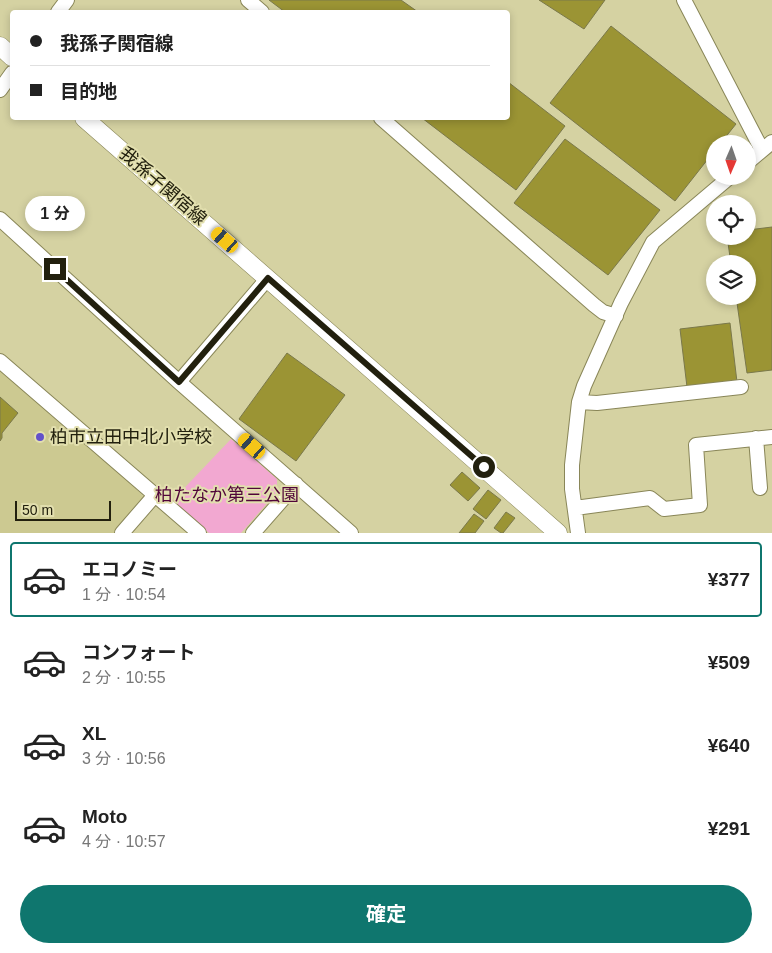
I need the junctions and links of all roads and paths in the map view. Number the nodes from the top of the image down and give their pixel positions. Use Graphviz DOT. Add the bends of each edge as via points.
graph roads {
  1 [pos="68,0"];
  2 [pos="248,0"];
  3 [pos="684,0"];
  4 [pos="60,10"];
  5 [pos="260,10"];
  6 [pos="0,46"];
  7 [pos="10,55"];
  8 [pos="10,76"];
  9 [pos="0,90"];
  10 [pos="86,120"];
  11 [pos="383,120"];
  12 [pos="767,146"];
  13 [pos="756,155"];
  14 [pos="720,185"];
  15 [pos="0,219"];
  16 [pos="268,278"];
  17 [pos="616,316"];
  18 [pos="0,361"];
  19 [pos="179,382"];
  20 [pos="741,387"];
  21 [pos="579,402"];
  22 [pos="772,436"];
  23 [pos="756,438"];
  24 [pos="296,484"];
  25 [pos="760,488"];
  26 [pos="155,496"];
  27 [pos="575,508"];
  28 [pos="122,533"];
  29 [pos="199,533"];
  30 [pos="252,533"];
  31 [pos="352,533"];
  32 [pos="558,533"];
  33 [pos="578,533"];
  1 -- 4 [label="street"];
  2 -- 5 [label="street"];
  3 -- 12 [label="street"];
  6 -- 7 [label="main road"];
  8 -- 9 [label="street"];
  10 -- 16 [label="main road, 我孫子関宿線"];
  11 -- 17 [label="street" via="594,305"];
  12 -- 13 [label="street"];
  14 -- 17 [label="street" via="653,242"];
  15 -- 19 [label="street"];
  16 -- 19 [label="street"];
  16 -- 32 [label="main road, 我孫子関宿線"];
  17 -- 21 [label="street"];
  18 -- 26 [label="street"];
  19 -- 24 [label="street"];
  20 -- 21 [label="street" via="597,403"];
  21 -- 27 [label="street" via="572,465"];
  22 -- 23 [label="street"];
  23 -- 25 [label="street"];
  23 -- 27 [label="street" via="696,445 700,505 664,508 650,498"];
  24 -- 30 [label="street"];
  24 -- 31 [label="street"];
  26 -- 28 [label="street"];
  26 -- 29 [label="street"];
  27 -- 33 [label="street"];
}
